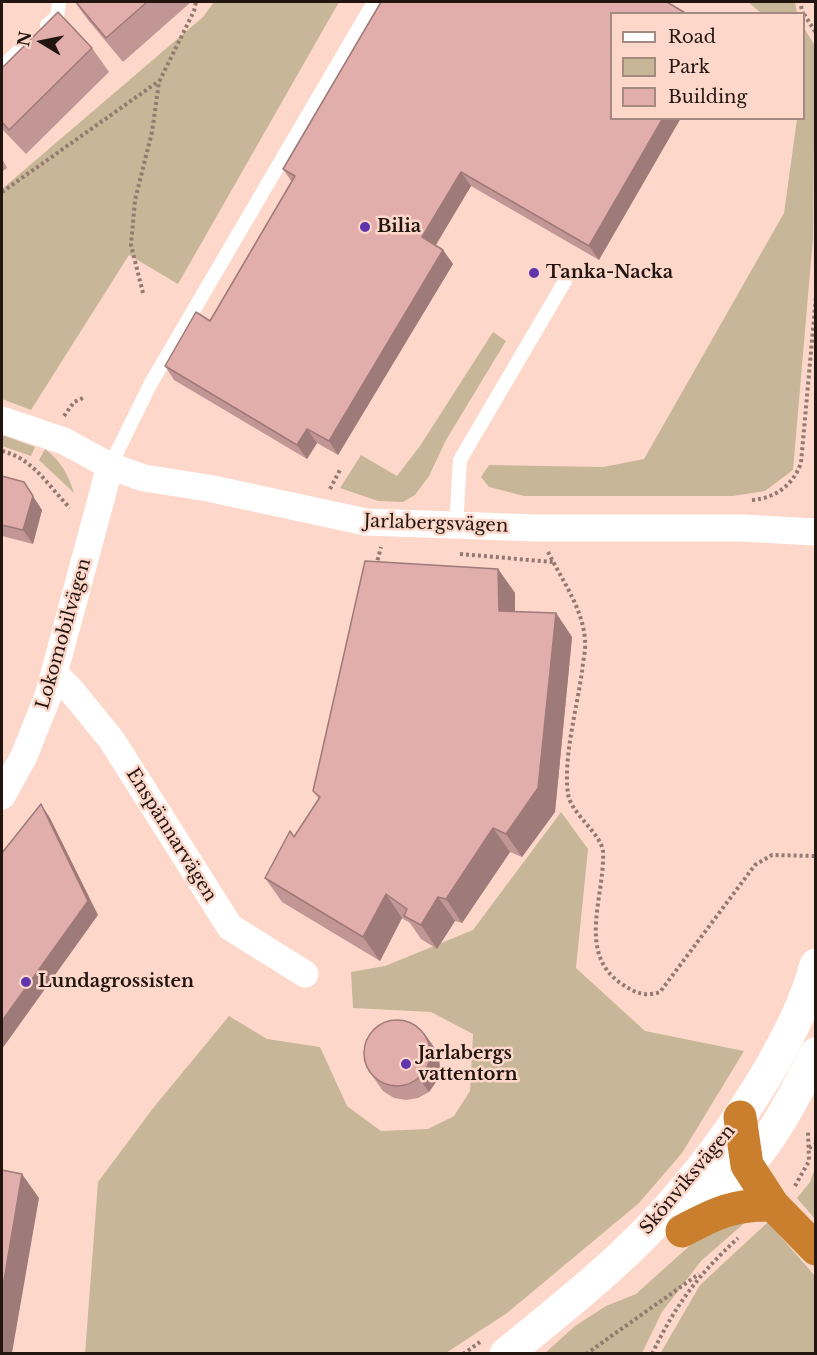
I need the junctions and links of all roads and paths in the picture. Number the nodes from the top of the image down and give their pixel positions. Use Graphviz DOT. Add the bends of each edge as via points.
graph roads {
  1 [pos="59,2"];
  2 [pos="196,2"];
  3 [pos="375,2"];
  4 [pos="801,6"];
  5 [pos="802,12"];
  6 [pos="805,17"];
  7 [pos="816,33"];
  8 [pos="2,67"];
  9 [pos="159,82"];
  10 [pos="2,192"];
  11 [pos="565,281"];
  12 [pos="143,293"];
  13 [pos="816,296"];
  14 [pos="83,398"];
  15 [pos="62,418"];
  16 [pos="2,420"];
  17 [pos="2,451"];
  18 [pos="110,466"];
  19 [pos="341,468"];
  20 [pos="329,490"];
  21 [pos="746,501"];
  22 [pos="70,508"];
  23 [pos="456,525"];
  24 [pos="535,528"];
  25 [pos="816,532"];
  26 [pos="392,548"];
  27 [pos="450,553"];
  28 [pos="553,562"];
  29 [pos="376,569"];
  30 [pos="55,674"];
  31 [pos="2,796"];
  32 [pos="816,856"];
  33 [pos="816,965"];
  34 [pos="305,974"];
  35 [pos="816,1054"];
  36 [pos="740,1117"];
  37 [pos="816,1144"];
  38 [pos="809,1148"];
  39 [pos="747,1165"];
  40 [pos="773,1205"];
  41 [pos="682,1231"];
  42 [pos="816,1249"];
  43 [pos="702,1272"];
  44 [pos="506,1353"];
  45 [pos="528,1353"];
  46 [pos="586,1353"];
  1 -- 8 [label="lane" via="57,17"];
  2 -- 9 [label="path"];
  3 -- 18 [label="lane" via="151,383"];
  4 -- 5 [label="path"];
  6 -- 7 [label="path"];
  9 -- 10 [label="path"];
  9 -- 12 [label="path" via="152,132 135,200 131,245"];
  11 -- 23 [label="lane" via="460,460"];
  13 -- 21 [label="path" via="801,463 796,477 782,490 766,499"];
  14 -- 15 [label="path" via="74,402"];
  16 -- 18 [label="street, Jarlabergsvägen" via="64,441"];
  17 -- 22 [label="path" via="31,463"];
  18 -- 23 [label="street, Jarlabergsvägen" via="144,478 366,522"];
  18 -- 30 [label="street, Lokomobilvägen"];
  19 -- 20 [label="path"];
  23 -- 24 [label="street, Jarlabergsvägen"];
  24 -- 25 [label="street, Jarlabergsvägen"];
  24 -- 28 [label="path"];
  26 -- 29 [label="path" via="381,547"];
  27 -- 28 [label="path"];
  28 -- 32 [label="path" via="581,613 585,641 567,771 568,797 603,849 594,933 598,957 617,981 638,994 660,992 755,865 772,855"];
  30 -- 31 [label="street, Lokomobilvägen" via="24,756"];
  30 -- 34 [label="street, Enspännarvägen" via="111,739 230,927"];
  33 -- 36 [label="street, Skönviksvägen" via="795,1025"];
  35 -- 39 [label="street, Skönviksvägen" via="795,1095"];
  36 -- 39 [label="highway"];
  36 -- 44 [label="street, Skönviksvägen" via="657,1221"];
  37 -- 38 [label="path"];
  39 -- 40 [label="highway"];
  39 -- 41 [label="street, Skönviksvägen"];
  40 -- 41 [label="highway" via="747,1204 722,1209"];
  40 -- 42 [label="highway"];
  41 -- 45 [label="street, Skönviksvägen"];
  43 -- 46 [label="path"];
}
